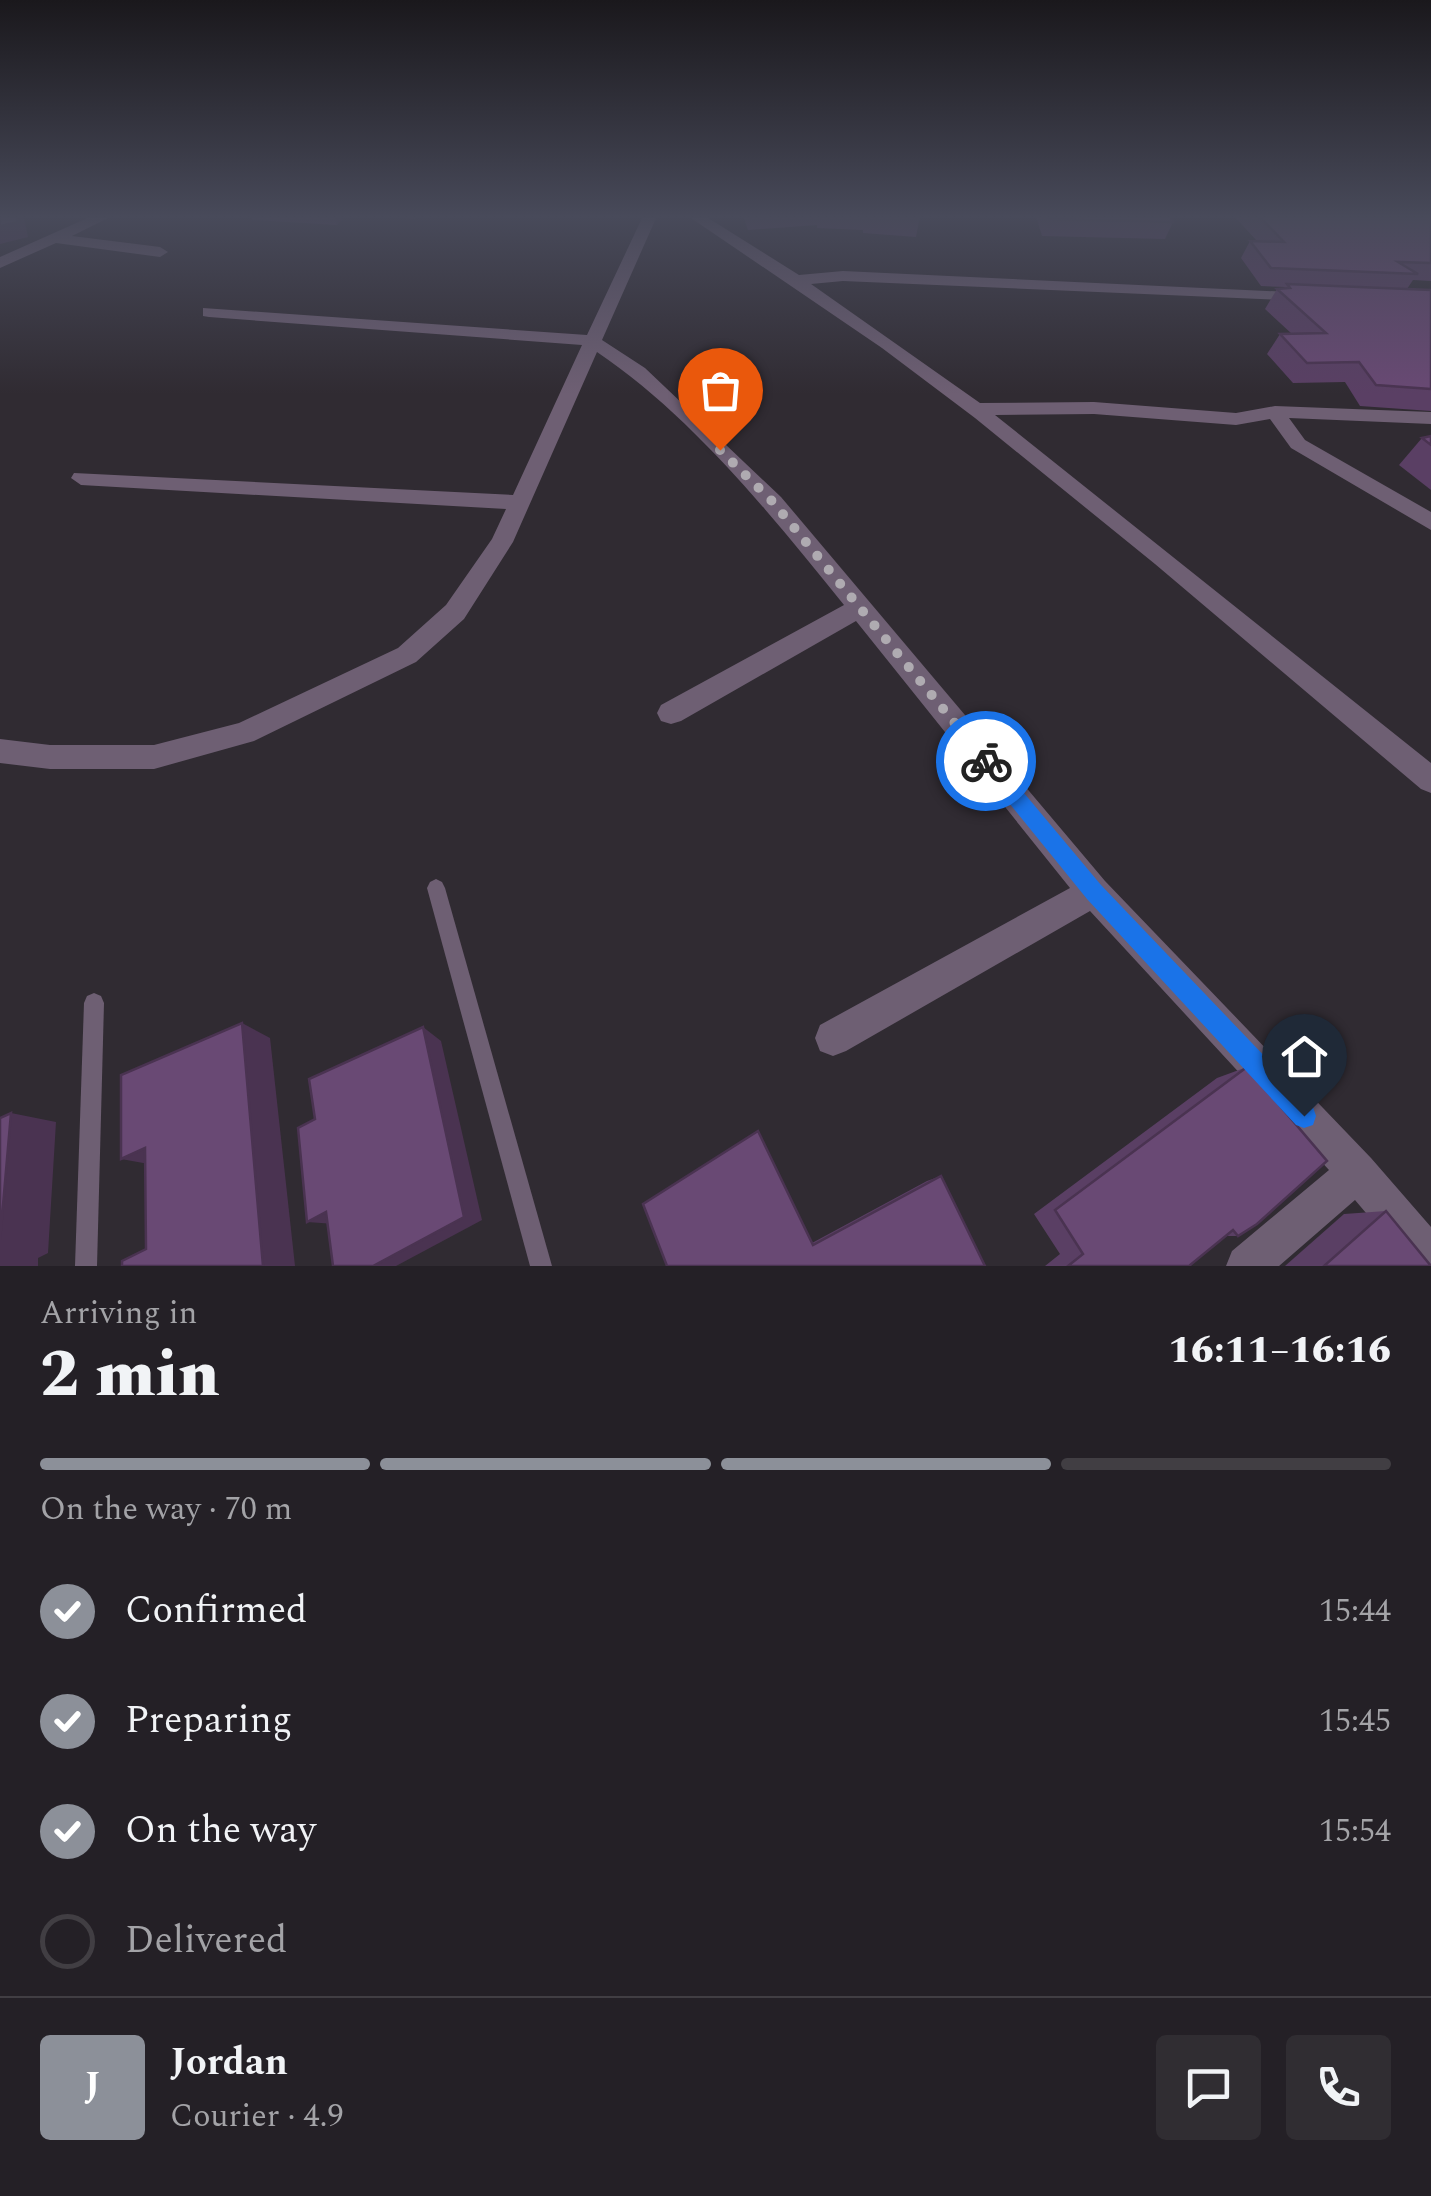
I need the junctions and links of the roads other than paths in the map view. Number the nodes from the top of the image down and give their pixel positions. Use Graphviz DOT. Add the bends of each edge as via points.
graph roads {
  1 [pos="623,275"];
  2 [pos="792,275"];
  3 [pos="800,280"];
  4 [pos="1323,296"];
  5 [pos="210,312"];
  6 [pos="592,341"];
  7 [pos="976,410"];
  8 [pos="1275,412"];
  9 [pos="1431,418"];
  10 [pos="81,478"];
  11 [pos="522,503"];
  12 [pos="1431,522"];
  13 [pos="860,608"];
  14 [pos="671,713"];
  15 [pos="0,750"];
  16 [pos="1431,780"];
  17 [pos="436,888"];
  18 [pos="1094,892"];
  19 [pos="94,1003"];
  20 [pos="833,1038"];
  21 [pos="1357,1172"];
  22 [pos="1431,1258"];
  23 [pos="86,1266"];
  24 [pos="541,1266"];
  25 [pos="1246,1266"];
  1 -- 6 [label="street"];
  2 -- 3 [label="street"];
  3 -- 4 [label="street" via="843,276"];
  3 -- 7 [label="street"];
  5 -- 6 [label="street"];
  6 -- 11 [label="street"];
  6 -- 13 [label="street" via="639,372 773,502"];
  7 -- 8 [label="street" via="1094,408 1236,418"];
  7 -- 16 [label="street"];
  8 -- 9 [label="street"];
  8 -- 12 [label="street" via="1298,444"];
  10 -- 11 [label="street"];
  11 -- 15 [label="street" via="455,612 407,655 260,725 154,757"];
  13 -- 14 [label="street"];
  13 -- 18 [label="street"];
  17 -- 24 [label="lane"];
  18 -- 20 [label="street"];
  18 -- 21 [label="street"];
  19 -- 23 [label="lane"];
  21 -- 22 [label="street"];
  21 -- 25 [label="street"];
}
